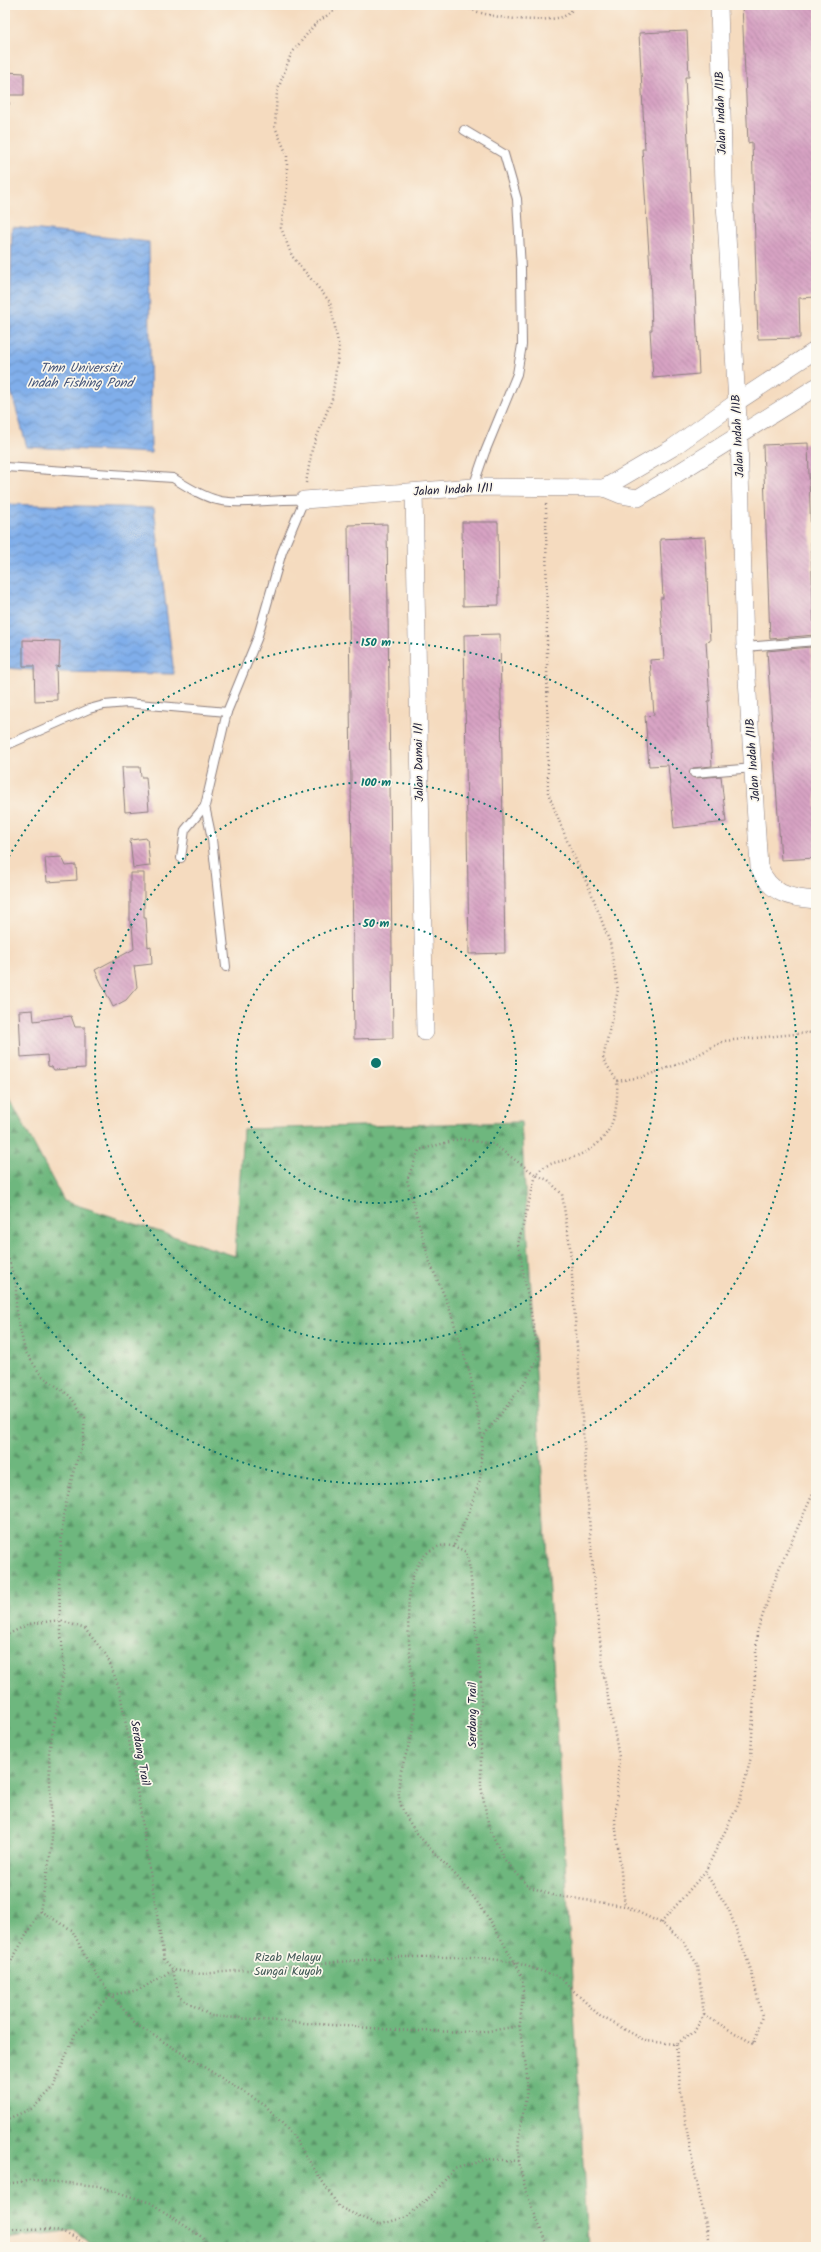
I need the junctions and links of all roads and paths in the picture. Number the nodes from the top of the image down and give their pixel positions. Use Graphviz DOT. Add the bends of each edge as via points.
graph roads {
  1 [pos="343,5"];
  2 [pos="463,5"];
  3 [pos="573,5"];
  4 [pos="719,5"];
  5 [pos="13,103"];
  6 [pos="5,104"];
  7 [pos="464,130"];
  8 [pos="816,350"];
  9 [pos="816,387"];
  10 [pos="737,402"];
  11 [pos="739,436"];
  12 [pos="5,467"];
  13 [pos="473,487"];
  14 [pos="546,487"];
  15 [pos="604,488"];
  16 [pos="414,492"];
  17 [pos="304,500"];
  18 [pos="816,641"];
  19 [pos="745,647"];
  20 [pos="227,712"];
  21 [pos="5,746"];
  22 [pos="754,768"];
  23 [pos="694,773"];
  24 [pos="205,806"];
  25 [pos="181,858"];
  26 [pos="816,900"];
  27 [pos="226,967"];
  28 [pos="425,1032"];
  29 [pos="816,1032"];
  30 [pos="617,1081"];
  31 [pos="536,1175"];
  32 [pos="5,1248"];
  33 [pos="482,1438"];
  34 [pos="816,1487"];
  35 [pos="454,1545"];
  36 [pos="60,1620"];
  37 [pos="5,1636"];
  38 [pos="705,1872"];
  39 [pos="625,1906"];
  40 [pos="40,1911"];
  41 [pos="661,1923"];
  42 [pos="514,1962"];
  43 [pos="173,1970"];
  44 [pos="5,1972"];
  45 [pos="111,1995"];
  46 [pos="704,2014"];
  47 [pos="520,2026"];
  48 [pos="676,2044"];
  49 [pos="5,2120"];
  50 [pos="519,2161"];
  51 [pos="5,2184"];
  52 [pos="5,2229"];
  53 [pos="89,2247"];
  54 [pos="209,2247"];
  55 [pos="547,2247"];
  56 [pos="711,2247"];
  1 -- 17 [label="path" via="316,23 291,54 277,92 275,127 287,156 287,188 281,228 292,256 330,302 339,348 332,400 312,449"];
  2 -- 3 [label="path" via="487,15 540,20 564,17 572,10"];
  4 -- 10 [label="street, Jalan Indah /11B" via="724,186"];
  5 -- 6 [label="path"];
  7 -- 13 [label="lane" via="504,154 517,199 521,269 522,345 517,374"];
  8 -- 10 [label="street"];
  9 -- 11 [label="street, Jalan Indah 1/11"];
  10 -- 11 [label="street, Jalan Indah /11B"];
  10 -- 15 [label="street" via="672,448"];
  11 -- 15 [label="street, Jalan Indah 1/11" via="638,498"];
  11 -- 19 [label="street, Jalan Indah /11B"];
  12 -- 17 [label="lane" via="173,478 210,497 230,502"];
  13 -- 14 [label="street, Jalan Indah 1/11"];
  13 -- 16 [label="street, Jalan Indah 1/11"];
  14 -- 15 [label="street, Jalan Indah 1/11"];
  14 -- 30 [label="path" via="548,793 610,943 618,990 603,1059"];
  16 -- 17 [label="street, Jalan Indah 1/11"];
  16 -- 28 [label="street, Jalan Damai 1/1"];
  17 -- 20 [label="lane" via="282,552 257,639"];
  18 -- 19 [label="lane"];
  19 -- 22 [label="street, Jalan Indah /11B"];
  20 -- 21 [label="lane" via="127,703 104,705 89,709"];
  20 -- 24 [label="lane"];
  22 -- 23 [label="lane"];
  22 -- 26 [label="street, Jalan Indah /11B" via="759,867 764,879 772,888 797,899"];
  24 -- 25 [label="lane" via="185,830"];
  24 -- 27 [label="lane" via="212,839"];
  29 -- 30 [label="path" via="724,1040 684,1062 642,1077"];
  30 -- 31 [label="path" via="618,1103 610,1130 584,1154 542,1167"];
  31 -- 33 [label="path" via="518,1244 539,1356 522,1385"];
  31 -- 33 [label="path" via="493,1144 460,1139 419,1150 407,1180 430,1263 448,1304 470,1374"];
  31 -- 39 [label="path" via="548,1180 562,1194 570,1246 593,1574 604,1676 619,1757 615,1821"];
  32 -- 36 [label="path" via="16,1284 16,1311 25,1351 41,1376 70,1396 85,1418 84,1443 74,1469 63,1516 59,1575"];
  33 -- 35 [label="path" via="480,1480"];
  34 -- 38 [label="path" via="778,1571 757,1632 751,1757 740,1801"];
  35 -- 39 [label="path, Serdang Trail" via="466,1552 471,1575 481,1682 481,1786 488,1828 504,1859 528,1886 552,1895"];
  35 -- 42 [label="path" via="436,1546 425,1554 415,1571 409,1596 414,1723 399,1788 401,1804 412,1827 483,1909"];
  36 -- 37 [label="path, Serdang Trail" via="29,1624"];
  36 -- 40 [label="path" via="64,1670 49,1752 52,1846"];
  36 -- 43 [label="path, Serdang Trail" via="85,1629 107,1656 119,1688 164,1959"];
  38 -- 41 [label="path"];
  38 -- 46 [label="path" via="730,1910 751,1970 762,2016 754,2044"];
  39 -- 41 [label="path, Serdang Trail"];
  40 -- 44 [label="path"];
  40 -- 45 [label="path" via="72,1930 87,1960"];
  41 -- 46 [label="path, Serdang Trail" via="684,1942 698,1966"];
  42 -- 43 [label="path" via="477,1957 394,1957 201,1974"];
  42 -- 47 [label="path" via="521,1976"];
  42 -- 48 [label="path" via="559,1977 600,2016 646,2041"];
  43 -- 45 [label="path" via="139,1990"];
  43 -- 47 [label="path, Serdang Trail" via="179,1997 211,2016 411,2031 482,2032"];
  45 -- 49 [label="path" via="75,2034 53,2088 33,2108"];
  45 -- 50 [label="path" via="137,2025 266,2106 291,2133 339,2207 378,2225 407,2217 434,2193 454,2169 488,2159"];
  46 -- 48 [label="path" via="694,2032"];
  47 -- 50 [label="path" via="527,2088 518,2132"];
  48 -- 56 [label="path" via="692,2160"];
  50 -- 55 [label="path" via="532,2210"];
  51 -- 54 [label="path" via="35,2180 98,2186 151,2203 202,2237"];
  52 -- 53 [label="path" via="49,2229 70,2233"];
}
